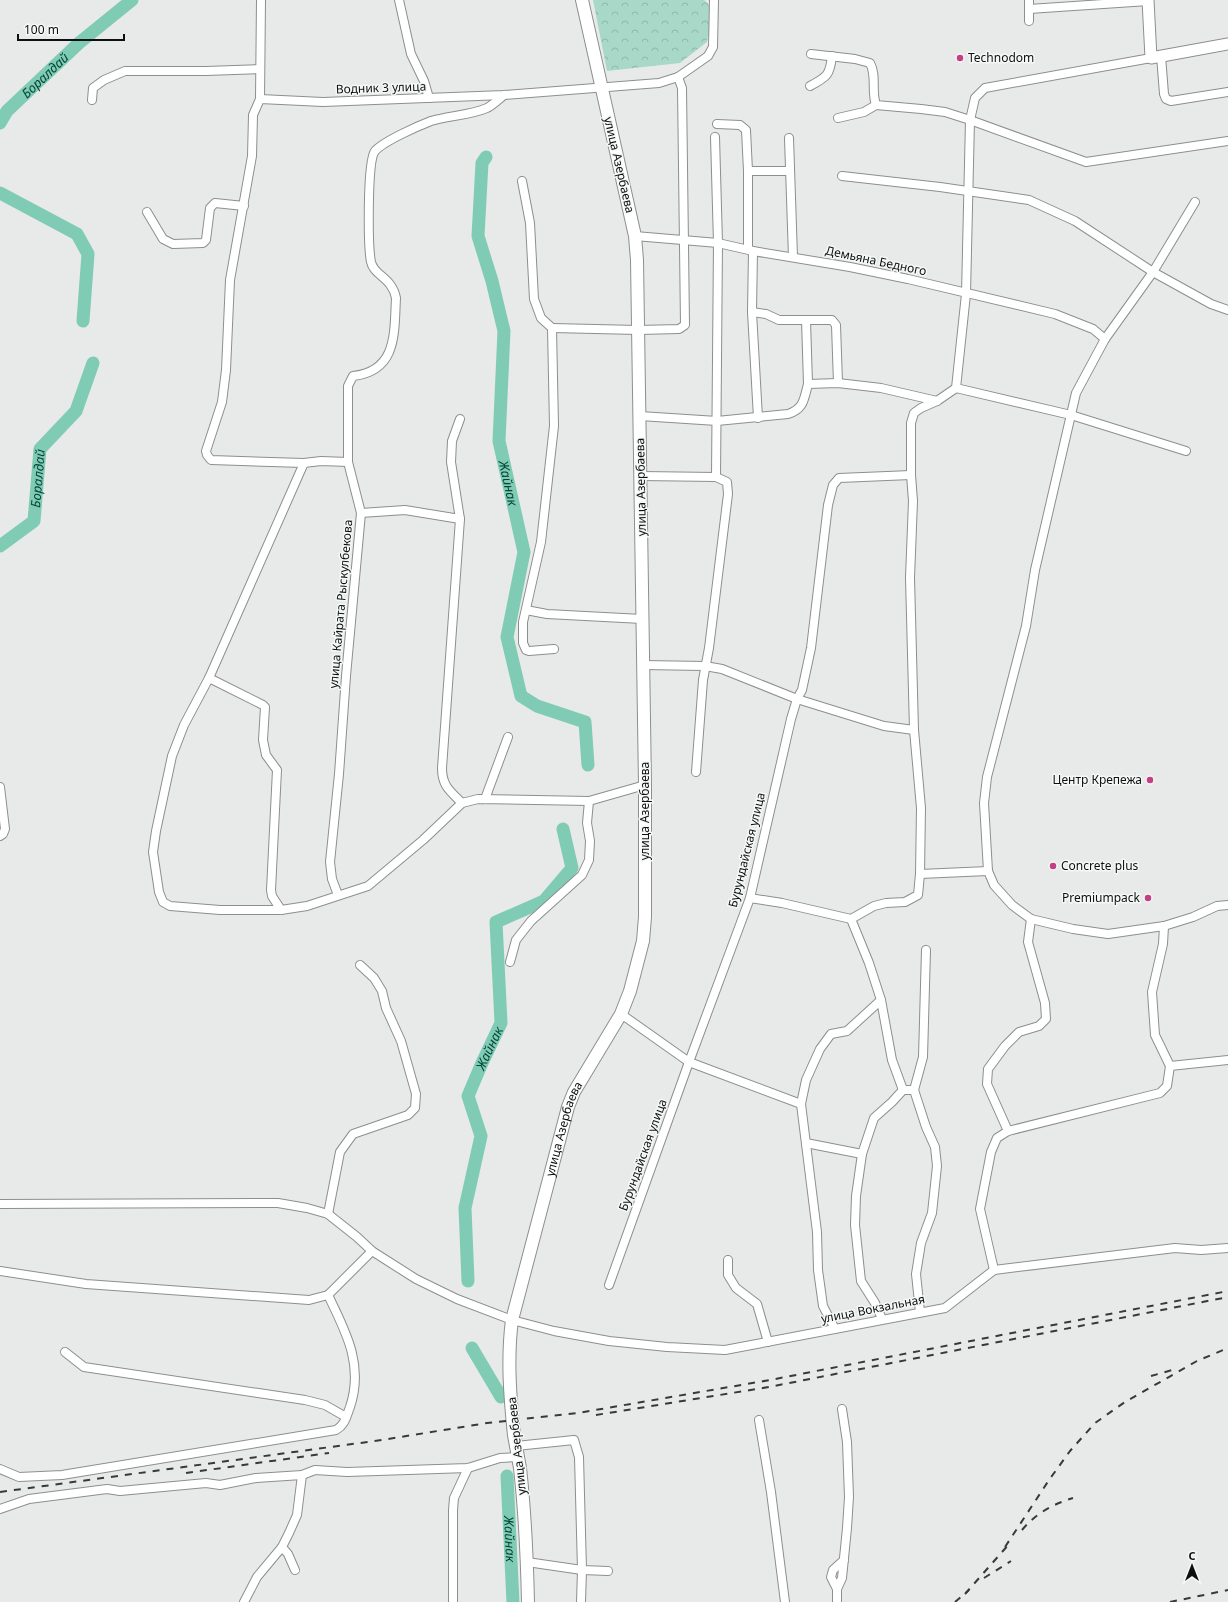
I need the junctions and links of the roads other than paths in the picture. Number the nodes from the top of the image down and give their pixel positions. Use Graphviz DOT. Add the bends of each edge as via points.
graph roads {
  1 [pos="261,0"];
  2 [pos="399,0"];
  3 [pos="582,0"];
  4 [pos="714,0"];
  5 [pos="1029,0"];
  6 [pos="1148,1"];
  7 [pos="1029,9"];
  8 [pos="1029,21"];
  9 [pos="1228,44"];
  10 [pos="811,54"];
  11 [pos="832,56"];
  12 [pos="1156,57"];
  13 [pos="260,68"];
  14 [pos="678,77"];
  15 [pos="810,86"];
  16 [pos="601,88"];
  17 [pos="1228,92"];
  18 [pos="504,95"];
  19 [pos="429,98"];
  20 [pos="92,100"];
  21 [pos="260,100"];
  22 [pos="876,105"];
  23 [pos="838,118"];
  24 [pos="970,120"];
  25 [pos="717,124"];
  26 [pos="715,137"];
  27 [pos="789,138"];
  28 [pos="1228,141"];
  29 [pos="748,171"];
  30 [pos="790,171"];
  31 [pos="842,176"];
  32 [pos="522,181"];
  33 [pos="968,192"];
  34 [pos="1195,202"];
  35 [pos="244,206"];
  36 [pos="147,212"];
  37 [pos="635,236"];
  38 [pos="684,240"];
  39 [pos="718,243"];
  40 [pos="751,250"];
  41 [pos="793,257"];
  42 [pos="1153,272"];
  43 [pos="966,294"];
  44 [pos="1228,310"];
  45 [pos="752,312"];
  46 [pos="806,320"];
  47 [pos="552,328"];
  48 [pos="638,330"];
  49 [pos="1105,338"];
  50 [pos="838,383"];
  51 [pos="808,384"];
  52 [pos="956,388"];
  53 [pos="937,401"];
  54 [pos="1071,415"];
  55 [pos="640,416"];
  56 [pos="758,418"];
  57 [pos="460,419"];
  58 [pos="717,421"];
  59 [pos="1186,451"];
  60 [pos="348,462"];
  61 [pos="304,463"];
  62 [pos="911,475"];
  63 [pos="641,476"];
  64 [pos="716,477"];
  65 [pos="361,513"];
  66 [pos="460,519"];
  67 [pos="526,610"];
  68 [pos="642,619"];
  69 [pos="554,650"];
  70 [pos="643,665"];
  71 [pos="705,666"];
  72 [pos="209,678"];
  73 [pos="798,699"];
  74 [pos="914,730"];
  75 [pos="508,737"];
  76 [pos="696,772"];
  77 [pos="645,785"];
  78 [pos="0,787"];
  79 [pos="485,799"];
  80 [pos="589,801"];
  81 [pos="462,803"];
  82 [pos="0,836"];
  83 [pos="988,871"];
  84 [pos="920,874"];
  85 [pos="338,896"];
  86 [pos="750,898"];
  87 [pos="1228,905"];
  88 [pos="281,910"];
  89 [pos="851,919"];
  90 [pos="1031,919"];
  91 [pos="1164,926"];
  92 [pos="926,950"];
  93 [pos="510,962"];
  94 [pos="360,964"];
  95 [pos="881,1000"];
  96 [pos="621,1014"];
  97 [pos="1228,1060"];
  98 [pos="689,1062"];
  99 [pos="1170,1066"];
  100 [pos="903,1090"];
  101 [pos="914,1090"];
  102 [pos="801,1104"];
  103 [pos="1008,1131"];
  104 [pos="806,1144"];
  105 [pos="862,1154"];
  106 [pos="0,1204"];
  107 [pos="328,1214"];
  108 [pos="1228,1248"];
  109 [pos="372,1251"];
  110 [pos="728,1260"];
  111 [pos="994,1270"];
  112 [pos="0,1271"];
  113 [pos="609,1285"];
  114 [pos="328,1296"];
  115 [pos="920,1312"];
  116 [pos="882,1319"];
  117 [pos="512,1320"];
  118 [pos="835,1328"];
  119 [pos="768,1342"];
  120 [pos="65,1352"];
  121 [pos="842,1409"];
  122 [pos="346,1417"];
  123 [pos="759,1420"];
  124 [pos="517,1452"];
  125 [pos="468,1468"];
  126 [pos="0,1469"];
  127 [pos="302,1475"];
  128 [pos="0,1509"];
  129 [pos="282,1547"];
  130 [pos="527,1562"];
  131 [pos="295,1570"];
  132 [pos="582,1570"];
  133 [pos="608,1571"];
  134 [pos="244,1602"];
  135 [pos="453,1602"];
  136 [pos="528,1602"];
  137 [pos="581,1602"];
  138 [pos="785,1602"];
  139 [pos="837,1602"];
  1 -- 13 [label="street"];
  2 -- 19 [label="street" via="411,54"];
  3 -- 16 [label="main road, улица Азербаева"];
  4 -- 14 [label="street, Водник 3 улица" via="713,47 708,56"];
  5 -- 7 [label="street"];
  6 -- 7 [label="street"];
  6 -- 12 [label="main road"];
  7 -- 8 [label="street"];
  9 -- 12 [label="main road"];
  10 -- 11 [label="street"];
  11 -- 15 [label="street" via="828,74"];
  11 -- 22 [label="street" via="870,63 874,70"];
  12 -- 17 [label="street" via="1166,99 1171,101"];
  12 -- 24 [label="street" via="984,88 975,98"];
  13 -- 20 [label="street" via="125,71 93,88"];
  13 -- 21 [label="street"];
  14 -- 16 [label="street, Водник 3 улица" via="659,83"];
  14 -- 38 [label="street" via="682,88"];
  16 -- 18 [label="street, Водник 3 улица"];
  16 -- 37 [label="main road, улица Азербаева"];
  18 -- 19 [label="street, Водник 3 улица"];
  18 -- 60 [label="street" via="487,108 431,121 379,147 372,157 369,210 371,263 389,281 394,290 394,330 391,350 381,363 373,371 353,376 350,380"];
  19 -- 21 [label="street, Водник 3 улица" via="323,102"];
  21 -- 35 [label="street" via="253,115 252,152"];
  22 -- 23 [label="street" via="864,112"];
  22 -- 24 [label="street" via="945,112"];
  24 -- 28 [label="street" via="1086,162"];
  24 -- 33 [label="street"];
  25 -- 29 [label="street" via="740,124 746,130"];
  26 -- 39 [label="street"];
  27 -- 30 [label="street"];
  29 -- 30 [label="street"];
  29 -- 40 [label="street"];
  30 -- 41 [label="street"];
  31 -- 33 [label="street"];
  32 -- 47 [label="street" via="530,223 534,299 541,318"];
  33 -- 42 [label="street" via="1029,200 1075,221"];
  33 -- 43 [label="street"];
  34 -- 42 [label="street"];
  35 -- 36 [label="street" via="215,203 210,208 206,240 203,243 173,244 163,239"];
  35 -- 61 [label="street" via="230,280 222,402 206,451 211,460"];
  37 -- 38 [label="street, Демьяна Бедного"];
  37 -- 48 [label="main road, улица Азербаева"];
  38 -- 39 [label="street, Демьяна Бедного"];
  38 -- 48 [label="street" via="685,325 679,329"];
  39 -- 40 [label="street, Демьяна Бедного"];
  39 -- 58 [label="street"];
  40 -- 41 [label="street, Демьяна Бедного"];
  40 -- 45 [label="street"];
  41 -- 43 [label="street, Демьяна Бедного" via="864,270"];
  42 -- 44 [label="street"];
  42 -- 49 [label="street"];
  43 -- 49 [label="street, Демьяна Бедного" via="1055,314 1093,329"];
  43 -- 52 [label="street"];
  45 -- 46 [label="street" via="766,314 779,320"];
  45 -- 56 [label="street"];
  46 -- 50 [label="street" via="832,320 836,325"];
  46 -- 51 [label="street"];
  47 -- 48 [label="street"];
  47 -- 67 [label="street" via="554,426 541,542"];
  48 -- 55 [label="main road, улица Азербаева"];
  49 -- 54 [label="street" via="1076,393"];
  50 -- 51 [label="street"];
  50 -- 53 [label="street" via="881,388"];
  51 -- 56 [label="street" via="801,407 795,412"];
  52 -- 53 [label="street"];
  52 -- 54 [label="street"];
  53 -- 62 [label="street" via="914,413"];
  54 -- 59 [label="street"];
  54 -- 83 [label="street" via="1035,570 1026,626 987,777 984,803"];
  55 -- 58 [label="street"];
  55 -- 63 [label="main road, улица Азербаева"];
  56 -- 58 [label="street"];
  57 -- 66 [label="street" via="452,441 451,462"];
  58 -- 64 [label="street"];
  60 -- 61 [label="street"];
  60 -- 65 [label="street"];
  61 -- 72 [label="street"];
  62 -- 73 [label="street, Бурундайская улица" via="839,478 833,485 828,505 811,648"];
  62 -- 74 [label="street" via="913,501 910,578"];
  63 -- 64 [label="street"];
  63 -- 68 [label="main road, улица Азербаева"];
  64 -- 71 [label="street" via="727,482 728,494"];
  65 -- 66 [label="street, улица Кайрата Рыскулбекова" via="405,510"];
  65 -- 85 [label="street, улица Кайрата Рыскулбекова" via="330,862"];
  66 -- 81 [label="street" via="442,779 445,786"];
  67 -- 68 [label="street" via="547,614"];
  67 -- 69 [label="street" via="523,643 526,650"];
  68 -- 70 [label="main road, улица Азербаева"];
  70 -- 71 [label="street"];
  70 -- 77 [label="main road, улица Азербаева"];
  71 -- 73 [label="street" via="722,669"];
  71 -- 76 [label="street"];
  72 -- 88 [label="street" via="265,707 263,740 266,755 277,770 271,890"];
  72 -- 88 [label="street" via="184,725 172,756 153,852 159,892 163,902 170,906 220,910"];
  73 -- 74 [label="street" via="884,726"];
  73 -- 86 [label="street, Бурундайская улица" via="791,719"];
  74 -- 84 [label="street" via="921,808"];
  75 -- 79 [label="street"];
  77 -- 80 [label="street"];
  77 -- 96 [label="main road, улица Азербаева" via="643,941 630,992"];
  78 -- 82 [label="street" via="5,829"];
  79 -- 80 [label="street"];
  79 -- 81 [label="street"];
  80 -- 93 [label="street" via="589,860 582,875 531,921 516,940"];
  81 -- 85 [label="street" via="368,886"];
  83 -- 84 [label="street"];
  83 -- 90 [label="street" via="994,885 1012,905"];
  84 -- 89 [label="street" via="918,895 905,902 874,906"];
  85 -- 88 [label="street" via="307,906"];
  86 -- 89 [label="street"];
  86 -- 98 [label="street, Бурундайская улица"];
  87 -- 91 [label="street" via="1217,906"];
  89 -- 95 [label="street"];
  90 -- 91 [label="street" via="1108,934"];
  90 -- 103 [label="street" via="1028,942 1045,1003 1046,1019 1039,1026 1019,1032 988,1069 987,1084"];
  91 -- 99 [label="street" via="1163,944 1152,992 1155,1035"];
  92 -- 101 [label="street" via="923,1057"];
  94 -- 107 [label="street" via="374,978 382,991 386,1008 401,1041 416,1094 415,1108 408,1114 353,1134 340,1152"];
  95 -- 100 [label="street" via="892,1060"];
  95 -- 102 [label="street" via="847,1031 831,1034 820,1049 806,1080"];
  96 -- 98 [label="street"];
  96 -- 117 [label="main road, улица Азербаева" via="574,1092 568,1107"];
  97 -- 99 [label="street"];
  98 -- 102 [label="street"];
  98 -- 113 [label="street, Бурундайская улица"];
  99 -- 103 [label="street" via="1167,1086 1160,1093"];
  100 -- 101 [label="street"];
  100 -- 105 [label="street" via="874,1118"];
  101 -- 115 [label="street" via="935,1147 938,1166 932,1213 921,1243 916,1274"];
  102 -- 104 [label="street"];
  103 -- 111 [label="street" via="997,1138 991,1152 980,1208"];
  104 -- 105 [label="street"];
  104 -- 118 [label="street" via="823,1306"];
  105 -- 116 [label="street" via="856,1196 858,1259 861,1281"];
  106 -- 107 [label="street" via="278,1203"];
  107 -- 109 [label="street, улица Вокзальная"];
  108 -- 111 [label="street" via="1174,1248"];
  109 -- 114 [label="street"];
  109 -- 117 [label="street, улица Вокзальная" via="416,1279 457,1299"];
  110 -- 119 [label="street" via="728,1275 736,1288 757,1304"];
  111 -- 115 [label="street, улица Вокзальная" via="945,1308"];
  112 -- 114 [label="street" via="94,1285 309,1300"];
  114 -- 122 [label="street" via="344,1328 356,1368 354,1395"];
  115 -- 116 [label="street, улица Вокзальная"];
  116 -- 118 [label="street, улица Вокзальная"];
  117 -- 119 [label="street, улица Вокзальная" via="609,1341 667,1347 725,1350"];
  117 -- 124 [label="main road, улица Азербаева" via="509,1345"];
  118 -- 119 [label="street, улица Вокзальная"];
  120 -- 122 [label="street" via="84,1367 305,1400 325,1405"];
  121 -- 139 [label="street" via="847,1442 849,1497 842,1578 837,1589"];
  122 -- 126 [label="street" via="342,1426 336,1430 62,1475 19,1477"];
  123 -- 138 [label="street"];
  124 -- 125 [label="street"];
  124 -- 130 [label="main road, улица Азербаева"];
  124 -- 132 [label="street" via="574,1440 578,1458"];
  125 -- 127 [label="street" via="347,1472 315,1470"];
  125 -- 135 [label="street" via="454,1498"];
  127 -- 128 [label="street" via="256,1478 220,1485 206,1483 120,1492 107,1489 29,1499"];
  127 -- 129 [label="street" via="297,1515"];
  129 -- 131 [label="street"];
  129 -- 134 [label="street" via="257,1577"];
  130 -- 132 [label="street"];
  130 -- 136 [label="main road, улица Азербаева"];
  132 -- 133 [label="street"];
  132 -- 137 [label="street"];
}
